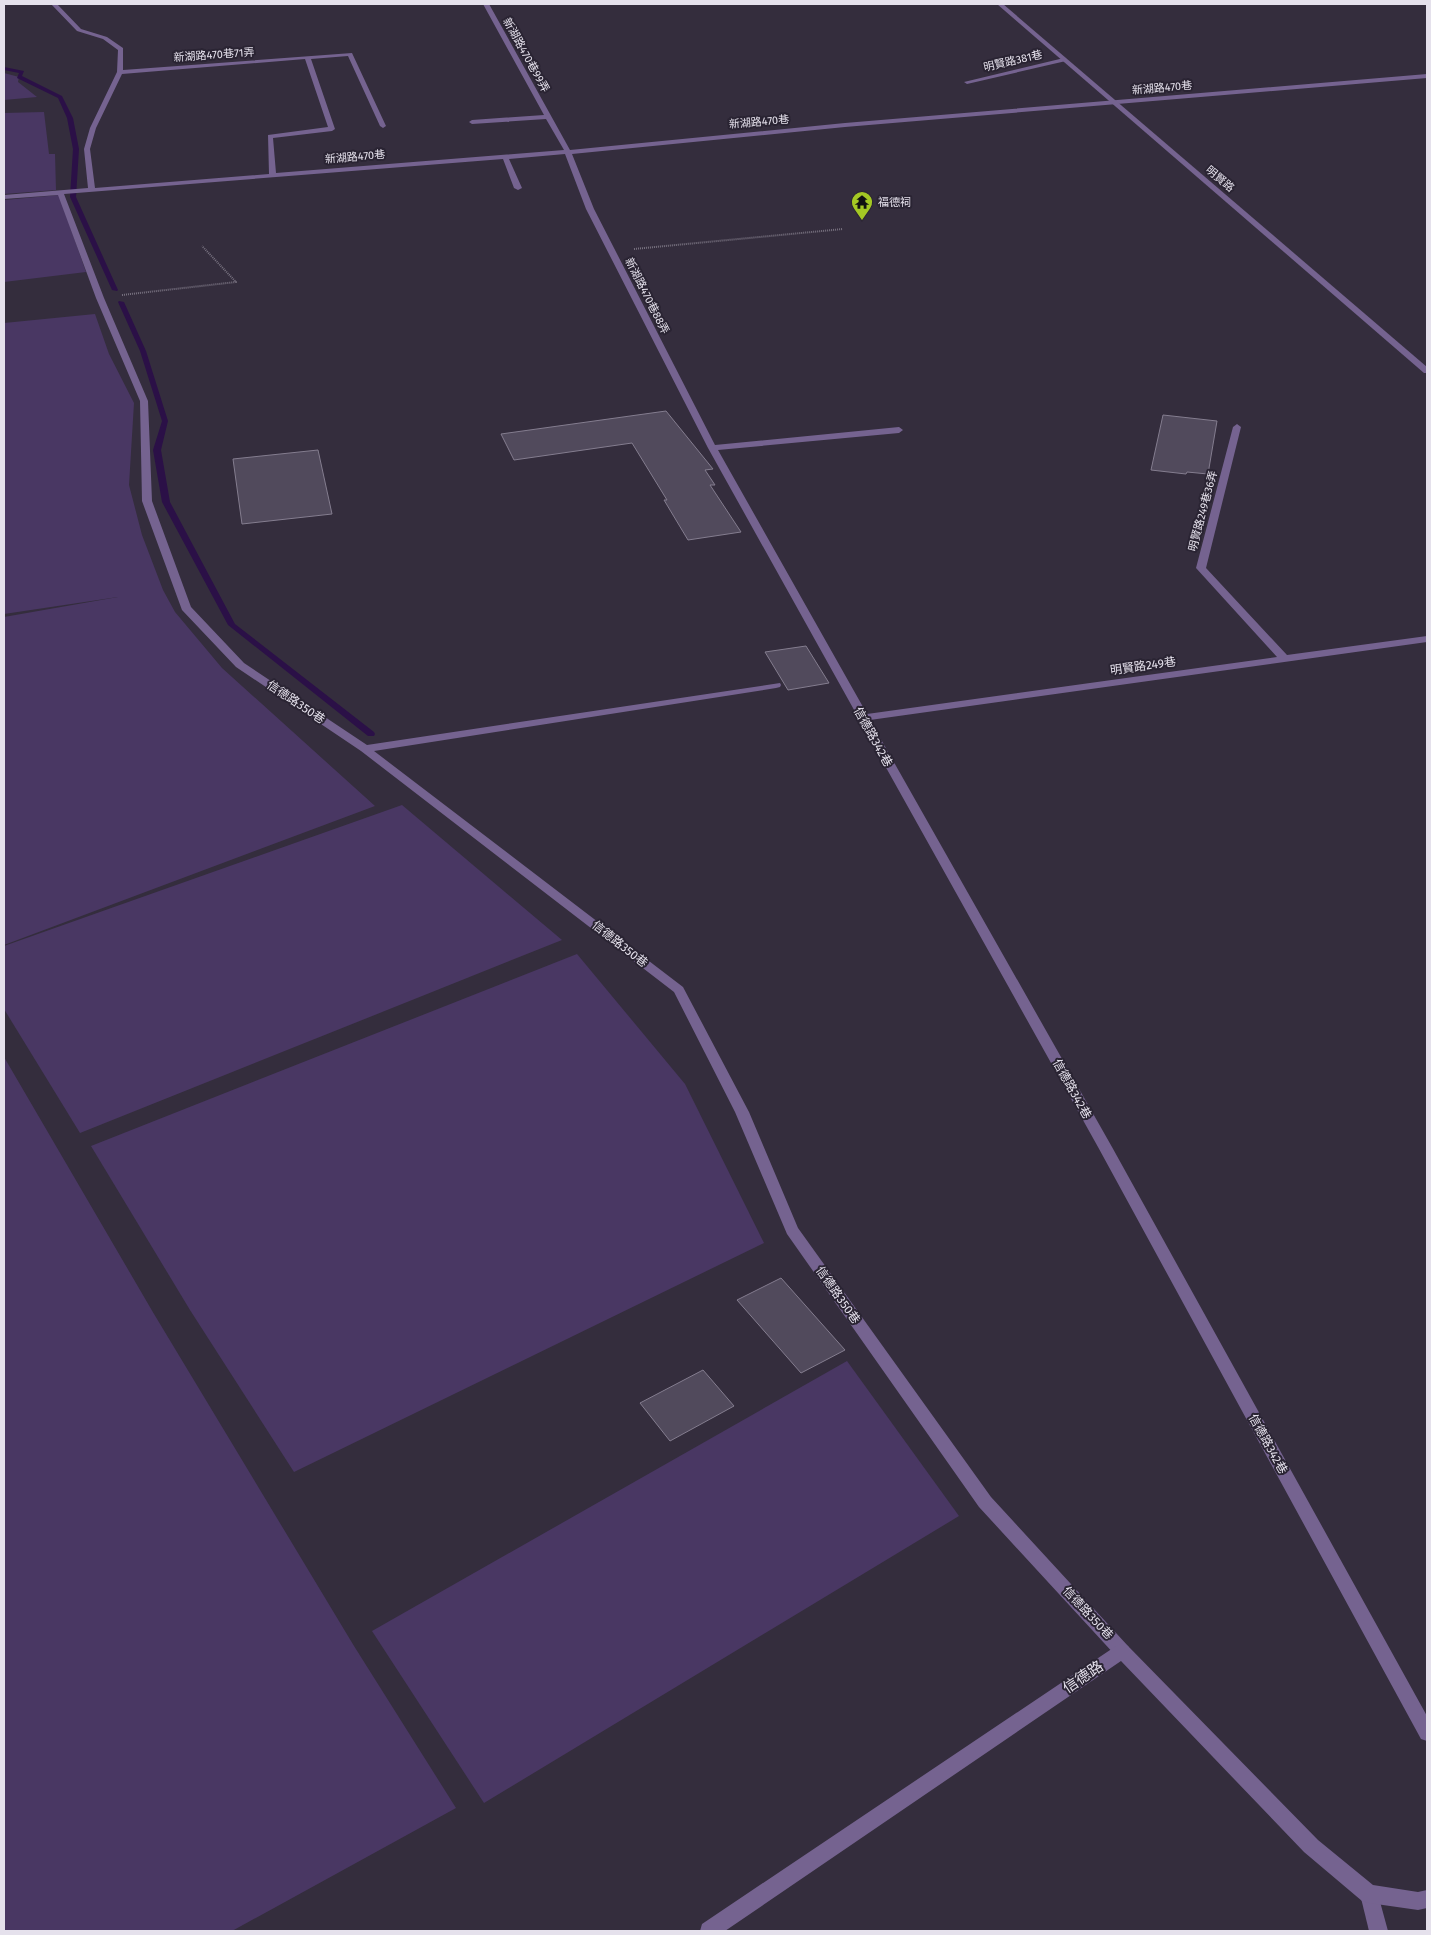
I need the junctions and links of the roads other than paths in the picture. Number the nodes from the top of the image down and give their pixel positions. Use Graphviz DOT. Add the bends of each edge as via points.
graph roads {
  1 [pos="54,4"];
  2 [pos="486,4"];
  3 [pos="1000,4"];
  4 [pos="308,59"];
  5 [pos="1064,60"];
  6 [pos="120,72"];
  7 [pos="1427,76"];
  8 [pos="967,82"];
  9 [pos="1114,103"];
  10 [pos="549,117"];
  11 [pos="472,122"];
  12 [pos="383,126"];
  13 [pos="568,152"];
  14 [pos="505,157"];
  15 [pos="273,175"];
  16 [pos="518,188"];
  17 [pos="92,190"];
  18 [pos="60,192"];
  19 [pos="4,197"];
  20 [pos="1427,371"];
  21 [pos="1237,427"];
  22 [pos="899,430"];
  23 [pos="712,448"];
  24 [pos="1427,640"];
  25 [pos="1285,659"];
  26 [pos="776,685"];
  27 [pos="862,718"];
  28 [pos="365,748"];
  29 [pos="1122,1650"];
  30 [pos="1427,1733"];
  31 [pos="1369,1894"];
  32 [pos="1427,1899"];
  33 [pos="709,1931"];
  34 [pos="1379,1931"];
  1 -- 6 [label="street" via="79,30 105,38 122,49"];
  2 -- 10 [label="street, 新湖路470巷99弄"];
  3 -- 5 [label="street, 明賢路"];
  4 -- 6 [label="street, 新湖路470巷71弄"];
  4 -- 12 [label="street, 新湖路470巷71弄" via="350,54"];
  4 -- 15 [label="street" via="332,129 270,136"];
  5 -- 8 [label="street, 明賢路381巷"];
  5 -- 9 [label="street, 明賢路"];
  6 -- 17 [label="street" via="92,128 87,150"];
  7 -- 9 [label="street, 新湖路470巷"];
  9 -- 13 [label="street, 新湖路470巷"];
  9 -- 20 [label="street, 明賢路"];
  10 -- 11 [label="street"];
  10 -- 13 [label="street, 新湖路470巷99弄"];
  13 -- 14 [label="street, 新湖路470巷"];
  13 -- 23 [label="street, 新湖路470巷88弄" via="590,209"];
  14 -- 15 [label="street, 新湖路470巷"];
  14 -- 16 [label="street"];
  15 -- 17 [label="street, 新湖路470巷"];
  17 -- 18 [label="street, 新湖路470巷"];
  18 -- 19 [label="street"];
  18 -- 28 [label="street, 信德路350巷" via="144,401 147,501 186,608 240,665"];
  21 -- 25 [label="street, 明賢路249巷36弄" via="1201,568"];
  22 -- 23 [label="street"];
  23 -- 27 [label="street, 信德路342巷"];
  24 -- 25 [label="street, 明賢路249巷"];
  25 -- 27 [label="street, 明賢路249巷"];
  26 -- 28 [label="street"];
  27 -- 30 [label="street, 信德路342巷" via="1105,1147"];
  28 -- 29 [label="street, 信德路350巷" via="679,990 742,1112 792,1230 985,1502"];
  29 -- 31 [label="street" via="1311,1846"];
  29 -- 33 [label="street, 信德路"];
  31 -- 32 [label="street" via="1418,1901"];
  31 -- 34 [label="street"];
}
